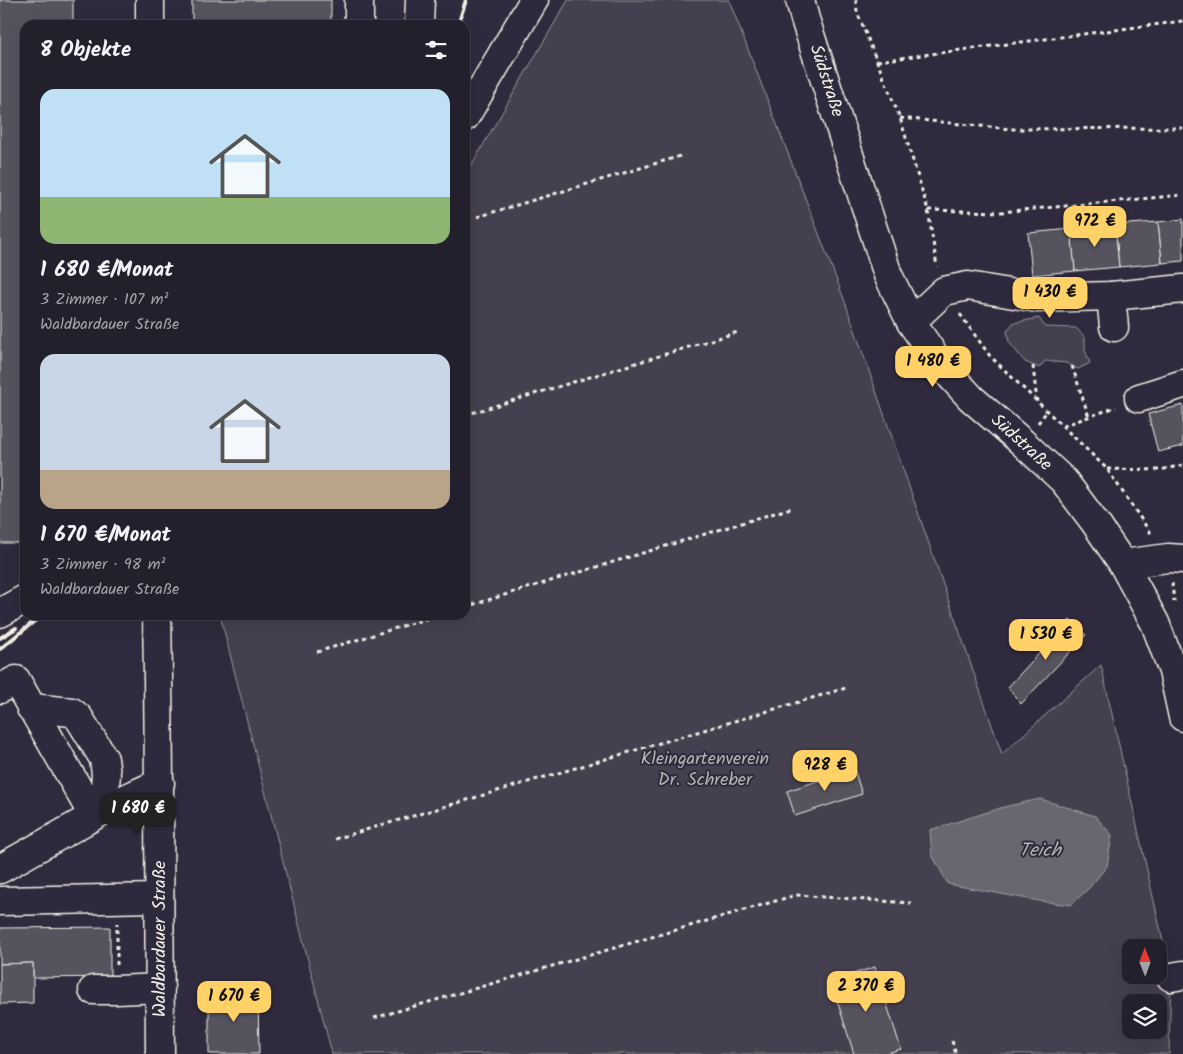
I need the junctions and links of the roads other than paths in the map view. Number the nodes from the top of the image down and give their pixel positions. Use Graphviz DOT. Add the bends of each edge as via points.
graph roads {
  1 [pos="150,0"];
  2 [pos="359,0"];
  3 [pos="420,0"];
  4 [pos="534,0"];
  5 [pos="800,0"];
  6 [pos="150,20"];
  7 [pos="359,20"];
  8 [pos="419,20"];
  9 [pos="470,109"];
  10 [pos="1183,289"];
  11 [pos="1111,296"];
  12 [pos="912,322"];
  13 [pos="1114,327"];
  14 [pos="1183,384"];
  15 [pos="1139,398"];
  16 [pos="1175,558"];
  17 [pos="1124,564"];
  18 [pos="20,602"];
  19 [pos="0,613"];
  20 [pos="157,620"];
  21 [pos="0,689"];
  22 [pos="32,708"];
  23 [pos="1183,717"];
  24 [pos="160,783"];
  25 [pos="98,813"];
  26 [pos="0,844"];
  27 [pos="30,852"];
  28 [pos="0,869"];
  29 [pos="159,898"];
  30 [pos="0,901"];
  31 [pos="160,988"];
  32 [pos="105,990"];
  33 [pos="160,1054"];
  1 -- 6 [label="street"];
  2 -- 7 [label="street"];
  3 -- 8 [label="street"];
  4 -- 9 [label="street"];
  5 -- 12 [label="street, Südstraße" via="888,275"];
  10 -- 11 [label="street"];
  11 -- 12 [label="street" via="1037,298 968,286 944,291"];
  11 -- 13 [label="street"];
  12 -- 17 [label="street, Südstraße" via="940,364 971,398 1064,481"];
  14 -- 15 [label="street"];
  16 -- 17 [label="street"];
  17 -- 23 [label="street, Südstraße" via="1155,623 1173,671"];
  18 -- 19 [label="street"];
  20 -- 24 [label="street, Waldbardauer Straße"];
  21 -- 22 [label="street" via="16,680"];
  22 -- 25 [label="street"];
  22 -- 25 [label="street" via="72,712 79,718 104,759 106,774"];
  24 -- 25 [label="street"];
  24 -- 29 [label="street, Waldbardauer Straße"];
  25 -- 27 [label="street"];
  26 -- 27 [label="street" via="8,849"];
  27 -- 28 [label="street"];
  29 -- 30 [label="street"];
  29 -- 31 [label="street, Waldbardauer Straße"];
  31 -- 32 [label="street"];
  31 -- 33 [label="street, Waldbardauer Straße"];
}
